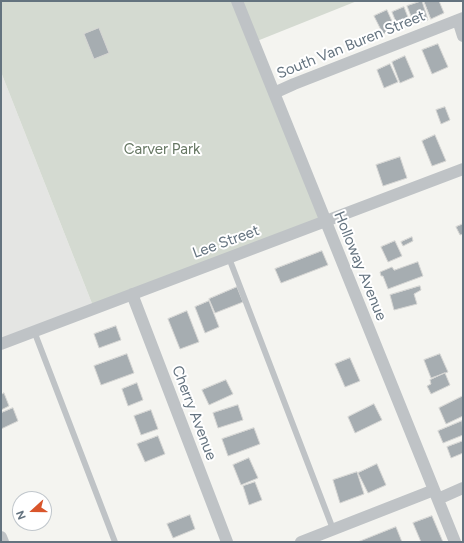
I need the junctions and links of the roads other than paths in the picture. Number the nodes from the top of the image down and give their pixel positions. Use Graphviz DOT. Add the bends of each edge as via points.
graph roads {
  1 [pos="237,1"];
  2 [pos="460,19"];
  3 [pos="463,36"];
  4 [pos="274,93"];
  5 [pos="463,169"];
  6 [pos="325,221"];
  7 [pos="228,258"];
  8 [pos="132,294"];
  9 [pos="34,331"];
  10 [pos="1,344"];
  11 [pos="463,488"];
  12 [pos="436,495"];
  13 [pos="333,529"];
  14 [pos="1,537"];
  15 [pos="3,542"];
  16 [pos="115,542"];
  17 [pos="227,542"];
  18 [pos="301,542"];
  19 [pos="455,542"];
  1 -- 4 [label="street, Holloway Avenue"];
  2 -- 3 [label="street"];
  2 -- 4 [label="street, South Van Buren Street"];
  4 -- 6 [label="street, Holloway Avenue"];
  5 -- 6 [label="street, Lee Street"];
  6 -- 7 [label="street, Lee Street"];
  6 -- 12 [label="street, Holloway Avenue"];
  7 -- 8 [label="street, Lee Street"];
  7 -- 13 [label="lane"];
  8 -- 9 [label="street, Lee Street"];
  8 -- 17 [label="street, Cherry Avenue"];
  9 -- 10 [label="street, Lee Street"];
  9 -- 16 [label="lane"];
  11 -- 12 [label="street"];
  12 -- 13 [label="street"];
  12 -- 19 [label="street, Holloway Avenue"];
  13 -- 18 [label="street"];
  14 -- 15 [label="street"];
}
